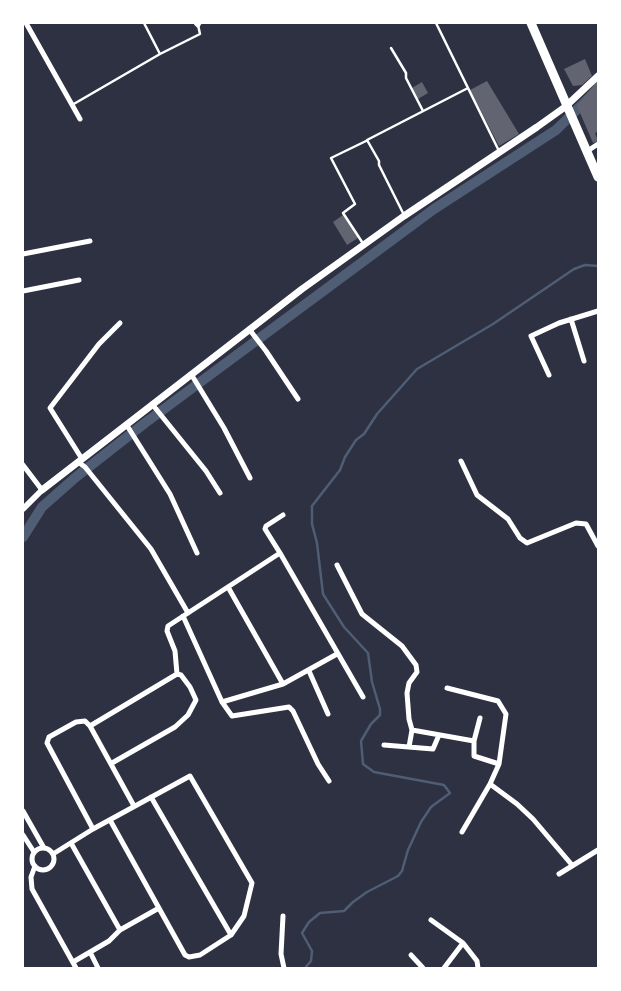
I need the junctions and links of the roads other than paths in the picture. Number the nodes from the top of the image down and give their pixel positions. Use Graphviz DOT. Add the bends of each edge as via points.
graph roads {
  1 [pos="26,23"];
  2 [pos="144,23"];
  3 [pos="198,23"];
  4 [pos="436,23"];
  5 [pos="531,23"];
  6 [pos="391,48"];
  7 [pos="160,54"];
  8 [pos="598,76"];
  9 [pos="468,88"];
  10 [pos="72,105"];
  11 [pos="567,110"];
  12 [pos="424,111"];
  13 [pos="80,119"];
  14 [pos="367,140"];
  15 [pos="598,144"];
  16 [pos="499,152"];
  17 [pos="586,152"];
  18 [pos="598,177"];
  19 [pos="404,216"];
  20 [pos="90,241"];
  21 [pos="364,245"];
  22 [pos="23,254"];
  23 [pos="79,280"];
  24 [pos="23,291"];
  25 [pos="598,311"];
  26 [pos="571,319"];
  27 [pos="120,323"];
  28 [pos="249,329"];
  29 [pos="584,361"];
  30 [pos="549,375"];
  31 [pos="193,377"];
  32 [pos="298,399"];
  33 [pos="153,406"];
  34 [pos="130,430"];
  35 [pos="461,461"];
  36 [pos="23,465"];
  37 [pos="83,465"];
  38 [pos="250,478"];
  39 [pos="42,490"];
  40 [pos="220,493"];
  41 [pos="23,509"];
  42 [pos="283,515"];
  43 [pos="598,546"];
  44 [pos="197,553"];
  45 [pos="280,553"];
  46 [pos="337,565"];
  47 [pos="228,587"];
  48 [pos="186,615"];
  49 [pos="337,654"];
  50 [pos="309,671"];
  51 [pos="177,674"];
  52 [pos="283,684"];
  53 [pos="447,688"];
  54 [pos="363,697"];
  55 [pos="222,702"];
  56 [pos="328,714"];
  57 [pos="480,718"];
  58 [pos="90,726"];
  59 [pos="412,730"];
  60 [pos="439,735"];
  61 [pos="474,741"];
  62 [pos="384,745"];
  63 [pos="409,747"];
  64 [pos="112,763"];
  65 [pos="499,764"];
  66 [pos="329,781"];
  67 [pos="490,784"];
  68 [pos="151,797"];
  69 [pos="134,806"];
  70 [pos="23,811"];
  71 [pos="110,820"];
  72 [pos="93,829"];
  73 [pos="462,832"];
  74 [pos="23,835"];
  75 [pos="71,844"];
  76 [pos="44,848"];
  77 [pos="598,850"];
  78 [pos="34,852"];
  79 [pos="53,854"];
  80 [pos="572,865"];
  81 [pos="35,866"];
  82 [pos="559,874"];
  83 [pos="159,908"];
  84 [pos="283,916"];
  85 [pos="431,920"];
  86 [pos="120,930"];
  87 [pos="231,935"];
  88 [pos="463,943"];
  89 [pos="90,952"];
  90 [pos="411,956"];
  91 [pos="75,965"];
  92 [pos="98,968"];
  93 [pos="284,968"];
  94 [pos="423,968"];
  95 [pos="444,968"];
  96 [pos="478,968"];
  1 -- 10 [label="street"];
  2 -- 7 [label="lane"];
  3 -- 7 [label="lane" via="200,34"];
  4 -- 9 [label="lane"];
  5 -- 11 [label="highway"];
  6 -- 12 [label="lane"];
  7 -- 10 [label="lane"];
  8 -- 11 [label="main road"];
  9 -- 12 [label="lane"];
  9 -- 16 [label="lane"];
  10 -- 13 [label="street"];
  11 -- 16 [label="main road"];
  11 -- 17 [label="highway"];
  12 -- 14 [label="lane"];
  14 -- 19 [label="lane"];
  14 -- 21 [label="lane" via="331,159 355,204 343,213"];
  15 -- 17 [label="street"];
  16 -- 19 [label="main road"];
  17 -- 18 [label="highway"];
  19 -- 21 [label="main road"];
  20 -- 22 [label="street"];
  21 -- 28 [label="main road"];
  23 -- 24 [label="street"];
  25 -- 26 [label="street"];
  26 -- 29 [label="street"];
  26 -- 30 [label="street" via="531,336"];
  27 -- 37 [label="street" via="50,408"];
  28 -- 31 [label="main road"];
  28 -- 32 [label="street"];
  31 -- 33 [label="main road"];
  31 -- 38 [label="street"];
  33 -- 34 [label="main road"];
  33 -- 40 [label="street"];
  34 -- 37 [label="main road"];
  34 -- 44 [label="street" via="170,494"];
  35 -- 43 [label="street" via="477,495 508,519 520,538 527,542 576,523 586,524"];
  36 -- 39 [label="street"];
  37 -- 39 [label="main road"];
  37 -- 48 [label="street" via="151,549"];
  39 -- 41 [label="street"];
  42 -- 45 [label="street" via="265,529"];
  45 -- 47 [label="street"];
  45 -- 49 [label="street"];
  46 -- 59 [label="street" via="362,614 402,646 416,665 407,693"];
  47 -- 48 [label="street"];
  47 -- 52 [label="street"];
  48 -- 51 [label="street" via="167,631"];
  48 -- 55 [label="street"];
  49 -- 50 [label="street"];
  49 -- 54 [label="street"];
  50 -- 52 [label="street"];
  50 -- 56 [label="street"];
  51 -- 58 [label="street"];
  51 -- 64 [label="street" via="196,699 188,715"];
  52 -- 55 [label="street"];
  53 -- 65 [label="street" via="498,701 506,713"];
  55 -- 66 [label="street" via="232,716 289,707"];
  57 -- 61 [label="street"];
  58 -- 64 [label="street"];
  58 -- 72 [label="street" via="76,722 49,737 47,743"];
  59 -- 60 [label="street"];
  59 -- 63 [label="street"];
  60 -- 61 [label="street"];
  60 -- 63 [label="street" via="433,750"];
  61 -- 65 [label="street" via="476,758"];
  62 -- 63 [label="street"];
  64 -- 69 [label="street"];
  65 -- 67 [label="street"];
  67 -- 73 [label="street"];
  67 -- 80 [label="street" via="525,812"];
  68 -- 69 [label="street"];
  68 -- 87 [label="street"];
  68 -- 87 [label="street" via="190,776 251,883 244,916"];
  69 -- 71 [label="street"];
  70 -- 76 [label="street"];
  71 -- 72 [label="street"];
  71 -- 83 [label="street"];
  72 -- 75 [label="street"];
  74 -- 78 [label="street"];
  75 -- 79 [label="street"];
  75 -- 86 [label="street"];
  76 -- 78 [label="street"];
  76 -- 79 [label="street"];
  77 -- 80 [label="street"];
  78 -- 81 [label="street"];
  79 -- 81 [label="street" via="49,868"];
  80 -- 82 [label="street"];
  81 -- 91 [label="street" via="32,889"];
  83 -- 86 [label="street"];
  83 -- 87 [label="street" via="189,957"];
  84 -- 93 [label="street"];
  85 -- 88 [label="street"];
  86 -- 89 [label="street"];
  88 -- 95 [label="street"];
  88 -- 96 [label="street"];
  89 -- 91 [label="street"];
  89 -- 92 [label="street"];
  90 -- 94 [label="street"];
}
